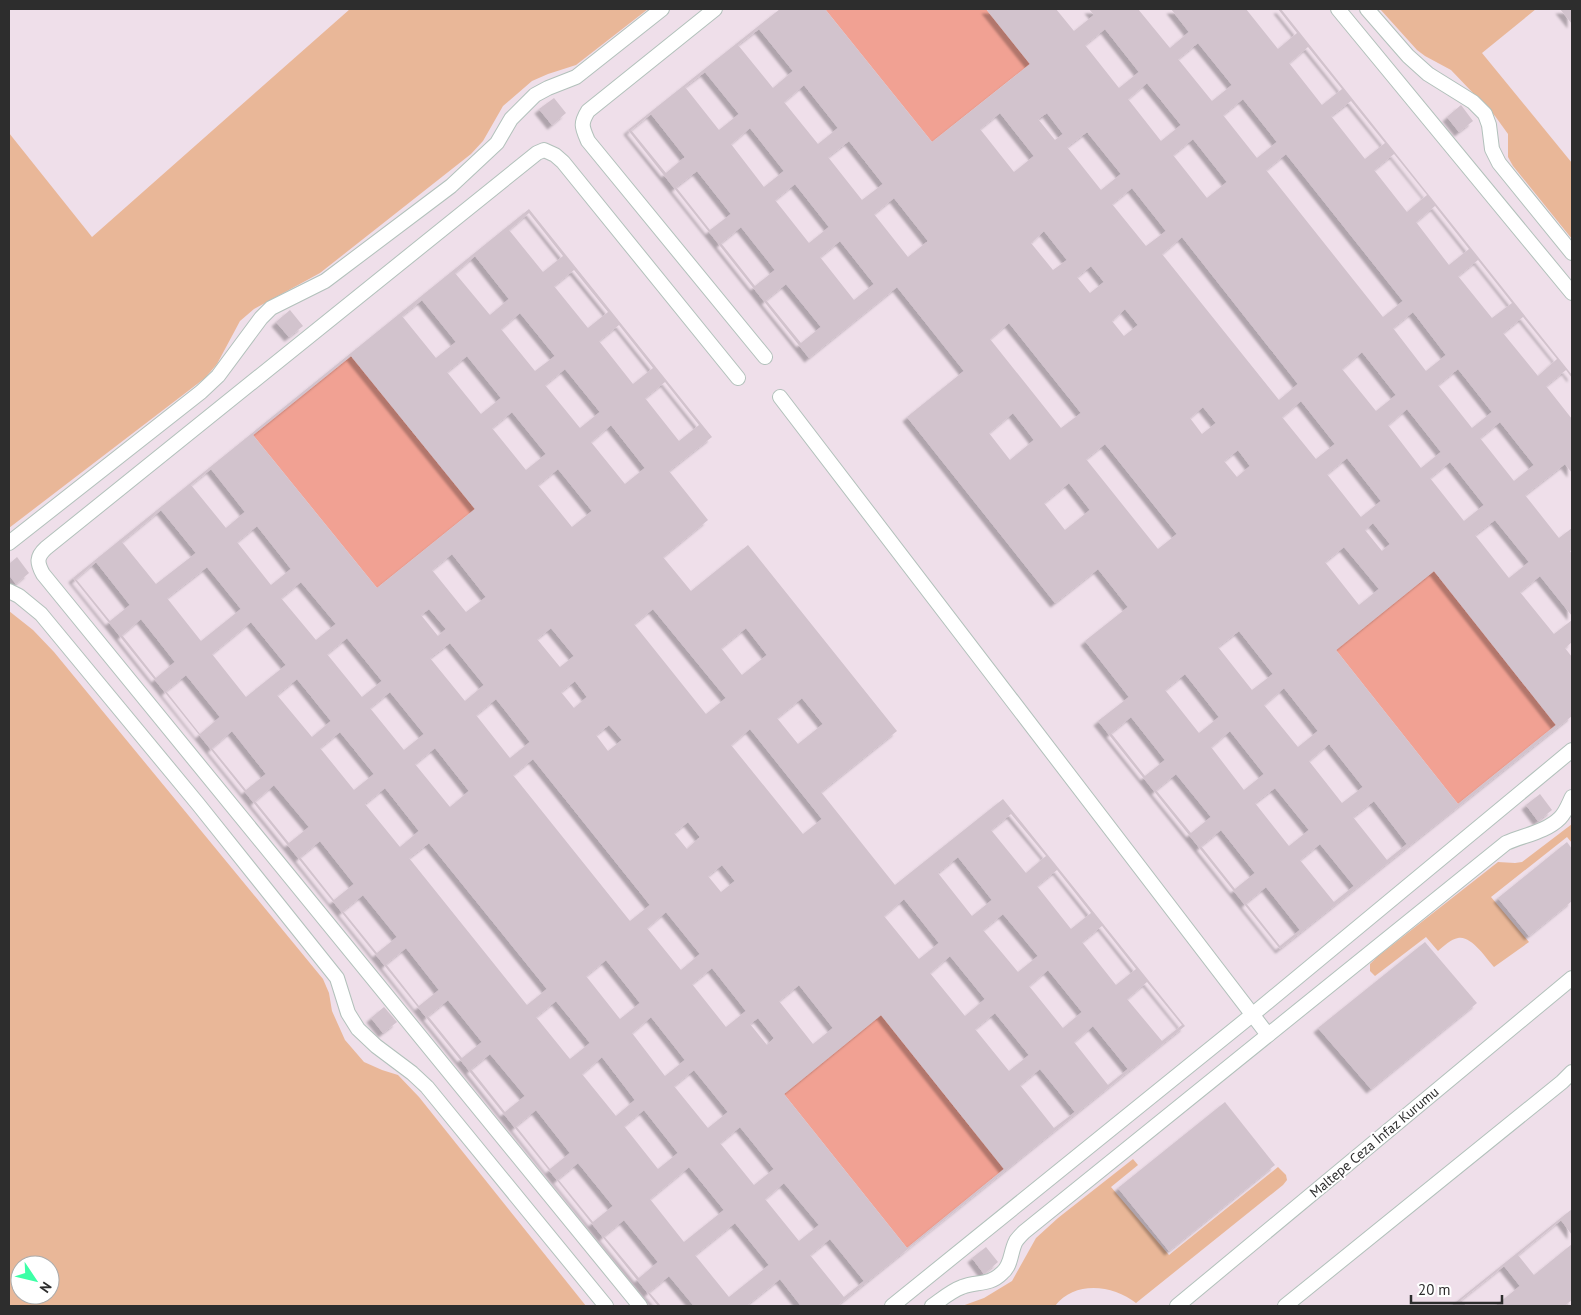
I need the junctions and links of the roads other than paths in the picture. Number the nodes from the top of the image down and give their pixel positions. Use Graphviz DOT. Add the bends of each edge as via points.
graph roads {
  1 [pos="662,9"];
  2 [pos="715,9"];
  3 [pos="1338,9"];
  4 [pos="1367,9"];
  5 [pos="1572,253"];
  6 [pos="1572,293"];
  7 [pos="765,357"];
  8 [pos="738,378"];
  9 [pos="780,397"];
  10 [pos="9,543"];
  11 [pos="9,591"];
  12 [pos="1572,750"];
  13 [pos="1572,797"];
  14 [pos="1572,978"];
  15 [pos="1252,1014"];
  16 [pos="1268,1035"];
  17 [pos="1572,1072"];
  18 [pos="606,1306"];
  19 [pos="640,1306"];
  20 [pos="892,1306"];
  21 [pos="932,1306"];
  22 [pos="1177,1306"];
  23 [pos="1286,1306"];
  1 -- 10 [label="lane" via="576,77 535,95 511,119 497,143 451,186 325,282 271,308 218,376 201,392"];
  2 -- 7 [label="lane" via="588,112 582,129 588,141"];
  3 -- 6 [label="lane"];
  4 -- 5 [label="lane" via="1428,74 1473,102 1485,114 1492,149 1499,163"];
  8 -- 19 [label="lane" via="563,162 544,150 46,548 38,559 43,574"];
  9 -- 15 [label="lane"];
  11 -- 18 [label="lane" via="42,614 223,834 337,978 348,1013 358,1029 427,1087"];
  12 -- 15 [label="lane"];
  13 -- 16 [label="lane" via="1562,816 1552,825 1506,843"];
  14 -- 22 [label="lane, Maltepe Ceza İnfaz Kurumu"];
  15 -- 16 [label="lane"];
  15 -- 20 [label="lane"];
  16 -- 21 [label="lane" via="1024,1232 1016,1242 1003,1273 985,1283 953,1291"];
  17 -- 23 [label="lane"];
}
